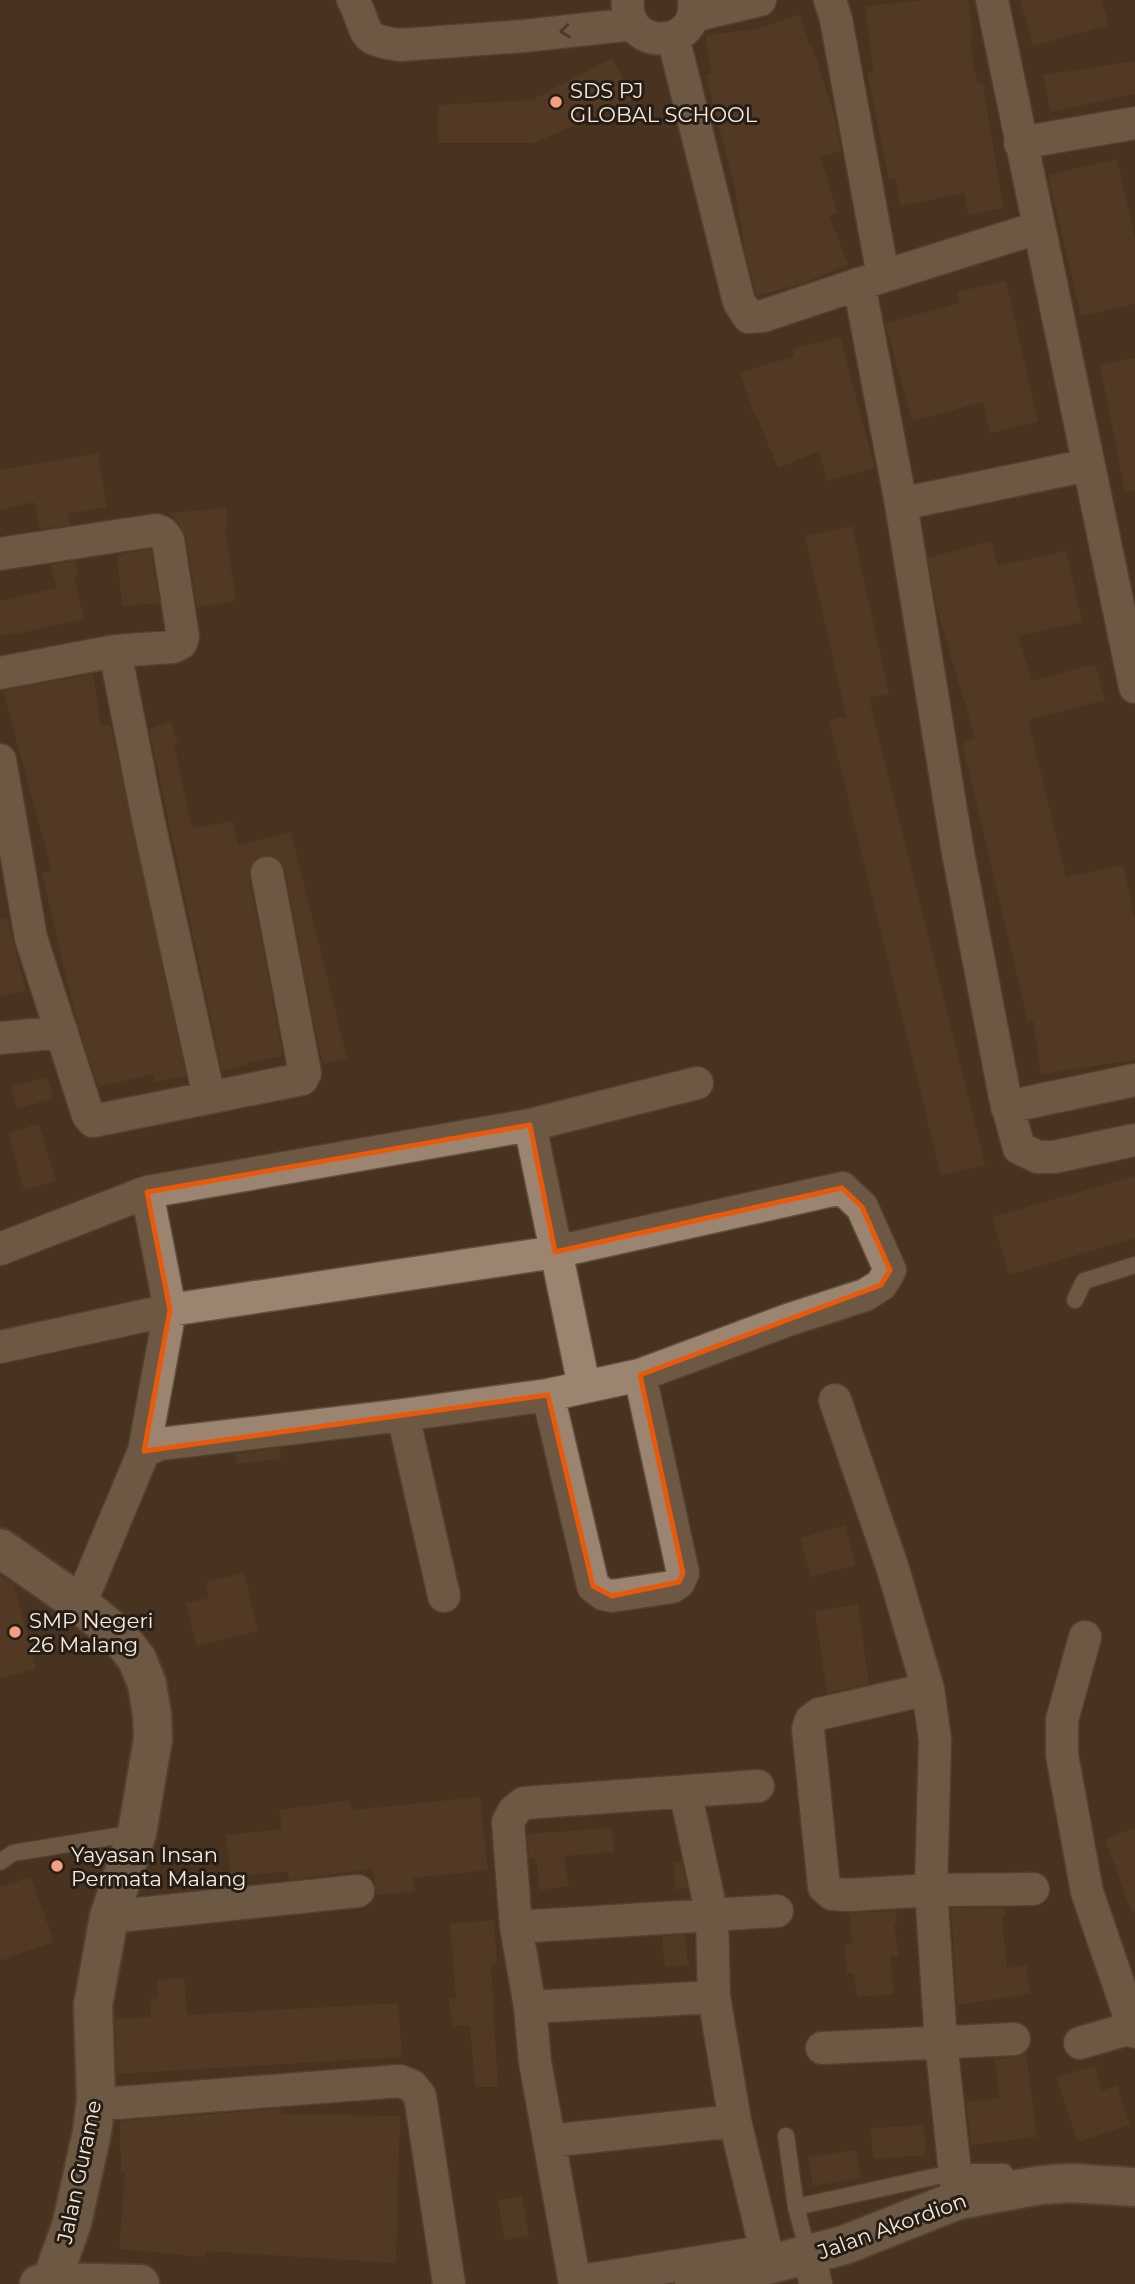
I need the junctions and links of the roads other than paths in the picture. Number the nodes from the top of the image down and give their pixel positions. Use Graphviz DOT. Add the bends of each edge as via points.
graph roads {
  1 [pos="760,0"];
  2 [pos="830,0"];
  3 [pos="992,0"];
  4 [pos="363,4"];
  5 [pos="630,12"];
  6 [pos="687,18"];
  7 [pos="1135,124"];
  8 [pos="1020,143"];
  9 [pos="1037,228"];
  10 [pos="871,280"];
  11 [pos="1088,464"];
  12 [pos="901,504"];
  13 [pos="0,554"];
  14 [pos="115,651"];
  15 [pos="0,673"];
  16 [pos="1135,687"];
  17 [pos="0,760"];
  18 [pos="267,873"];
  19 [pos="62,1032"];
  20 [pos="0,1038"];
  21 [pos="1135,1080"];
  22 [pos="697,1083"];
  23 [pos="209,1097"];
  24 [pos="1007,1107"];
  25 [pos="530,1125"];
  26 [pos="1135,1140"];
  27 [pos="147,1192"];
  28 [pos="0,1249"];
  29 [pos="555,1252"];
  30 [pos="1135,1265"];
  31 [pos="1074,1300"];
  32 [pos="170,1310"];
  33 [pos="0,1348"];
  34 [pos="640,1375"];
  35 [pos="584,1387"];
  36 [pos="548,1395"];
  37 [pos="835,1400"];
  38 [pos="403,1415"];
  39 [pos="144,1451"];
  40 [pos="0,1548"];
  41 [pos="443,1596"];
  42 [pos="80,1604"];
  43 [pos="1085,1637"];
  44 [pos="928,1689"];
  45 [pos="758,1786"];
  46 [pos="685,1791"];
  47 [pos="137,1833"];
  48 [pos="0,1862"];
  49 [pos="1033,1889"];
  50 [pos="931,1890"];
  51 [pos="358,1891"];
  52 [pos="777,1912"];
  53 [pos="712,1915"];
  54 [pos="109,1917"];
  55 [pos="516,1927"];
  56 [pos="715,1997"];
  57 [pos="530,2007"];
  58 [pos="1134,2030"];
  59 [pos="1014,2039"];
  60 [pos="941,2042"];
  61 [pos="1080,2043"];
  62 [pos="822,2048"];
  63 [pos="96,2100"];
  64 [pos="735,2121"];
  65 [pos="786,2136"];
  66 [pos="549,2141"];
  67 [pos="957,2186"];
  68 [pos="1135,2187"];
  69 [pos="796,2207"];
  70 [pos="769,2257"];
  71 [pos="812,2270"];
  72 [pos="45,2283"];
  73 [pos="575,2283"];
  74 [pos="140,2284"];
  75 [pos="449,2284"];
  76 [pos="694,2284"];
  1 -- 6 [label="street"];
  2 -- 10 [label="street"];
  3 -- 8 [label="street"];
  5 -- 4 [label="street, one-way" via="524,36 400,45 381,43 366,34"];
  5 -- 6 [label="street" via="639,31 655,39"];
  6 -- 10 [label="street" via="743,310 749,317 763,316"];
  7 -- 8 [label="street"];
  8 -- 9 [label="street"];
  9 -- 10 [label="street"];
  9 -- 11 [label="street"];
  10 -- 12 [label="street"];
  11 -- 12 [label="street"];
  11 -- 16 [label="street"];
  12 -- 24 [label="street" via="958,853"];
  13 -- 14 [label="street" via="156,530 163,533 168,540 181,643"];
  14 -- 15 [label="street"];
  14 -- 23 [label="street"];
  17 -- 19 [label="street" via="31,938"];
  18 -- 23 [label="street" via="305,1073 298,1082"];
  19 -- 20 [label="street"];
  19 -- 23 [label="street" via="93,1121"];
  21 -- 24 [label="street"];
  22 -- 25 [label="street"];
  24 -- 26 [label="street" via="1019,1148 1038,1157"];
  25 -- 27 [label="street"];
  25 -- 29 [label="street"];
  27 -- 28 [label="street"];
  27 -- 32 [label="street"];
  29 -- 32 [label="street"];
  29 -- 34 [label="street" via="842,1188 862,1207 890,1270 881,1285 865,1295"];
  29 -- 35 [label="street"];
  30 -- 31 [label="lane" via="1084,1281"];
  32 -- 33 [label="street"];
  32 -- 39 [label="street"];
  34 -- 35 [label="street"];
  34 -- 36 [label="street" via="683,1573 673,1587 612,1596 593,1587"];
  35 -- 36 [label="street"];
  36 -- 38 [label="street"];
  37 -- 44 [label="street"];
  38 -- 39 [label="street" via="160,1444"];
  38 -- 41 [label="street"];
  39 -- 42 [label="street"];
  40 -- 42 [label="street, Jalan Gurame"];
  42 -- 47 [label="street, Jalan Gurame" via="138,1659 147,1684 153,1739"];
  43 -- 58 [label="street" via="1062,1720 1062,1755 1087,1892"];
  44 -- 50 [label="street" via="935,1740"];
  44 -- 50 [label="street" via="818,1714 808,1729 824,1887 832,1894 849,1895"];
  45 -- 46 [label="street"];
  46 -- 53 [label="street"];
  46 -- 55 [label="street" via="524,1803 514,1811 508,1822"];
  47 -- 48 [label="lane" via="13,1853"];
  47 -- 54 [label="street, Jalan Gurame"];
  49 -- 50 [label="street"];
  50 -- 60 [label="street"];
  51 -- 54 [label="street"];
  52 -- 53 [label="street"];
  53 -- 55 [label="street"];
  53 -- 56 [label="street"];
  54 -- 63 [label="street, Jalan Gurame" via="93,2005"];
  55 -- 57 [label="street"];
  56 -- 57 [label="street"];
  56 -- 64 [label="street"];
  57 -- 66 [label="street"];
  58 -- 61 [label="street"];
  59 -- 60 [label="street"];
  60 -- 62 [label="street"];
  60 -- 67 [label="street"];
  63 -- 72 [label="street, Jalan Gurame" via="72,2223"];
  63 -- 75 [label="street" via="116,2103 400,2081 412,2086 420,2096"];
  64 -- 66 [label="street"];
  64 -- 70 [label="street"];
  65 -- 69 [label="lane"];
  66 -- 73 [label="street"];
  67 -- 68 [label="street, Jalan Akordion"];
  67 -- 69 [label="lane"];
  67 -- 71 [label="street, Jalan Akordion" via="844,2245"];
  69 -- 71 [label="lane"];
  70 -- 71 [label="street, Jalan Akordion"];
  70 -- 73 [label="street"];
  70 -- 76 [label="street, Jalan Akordion"];
  72 -- 74 [label="street"];
}
